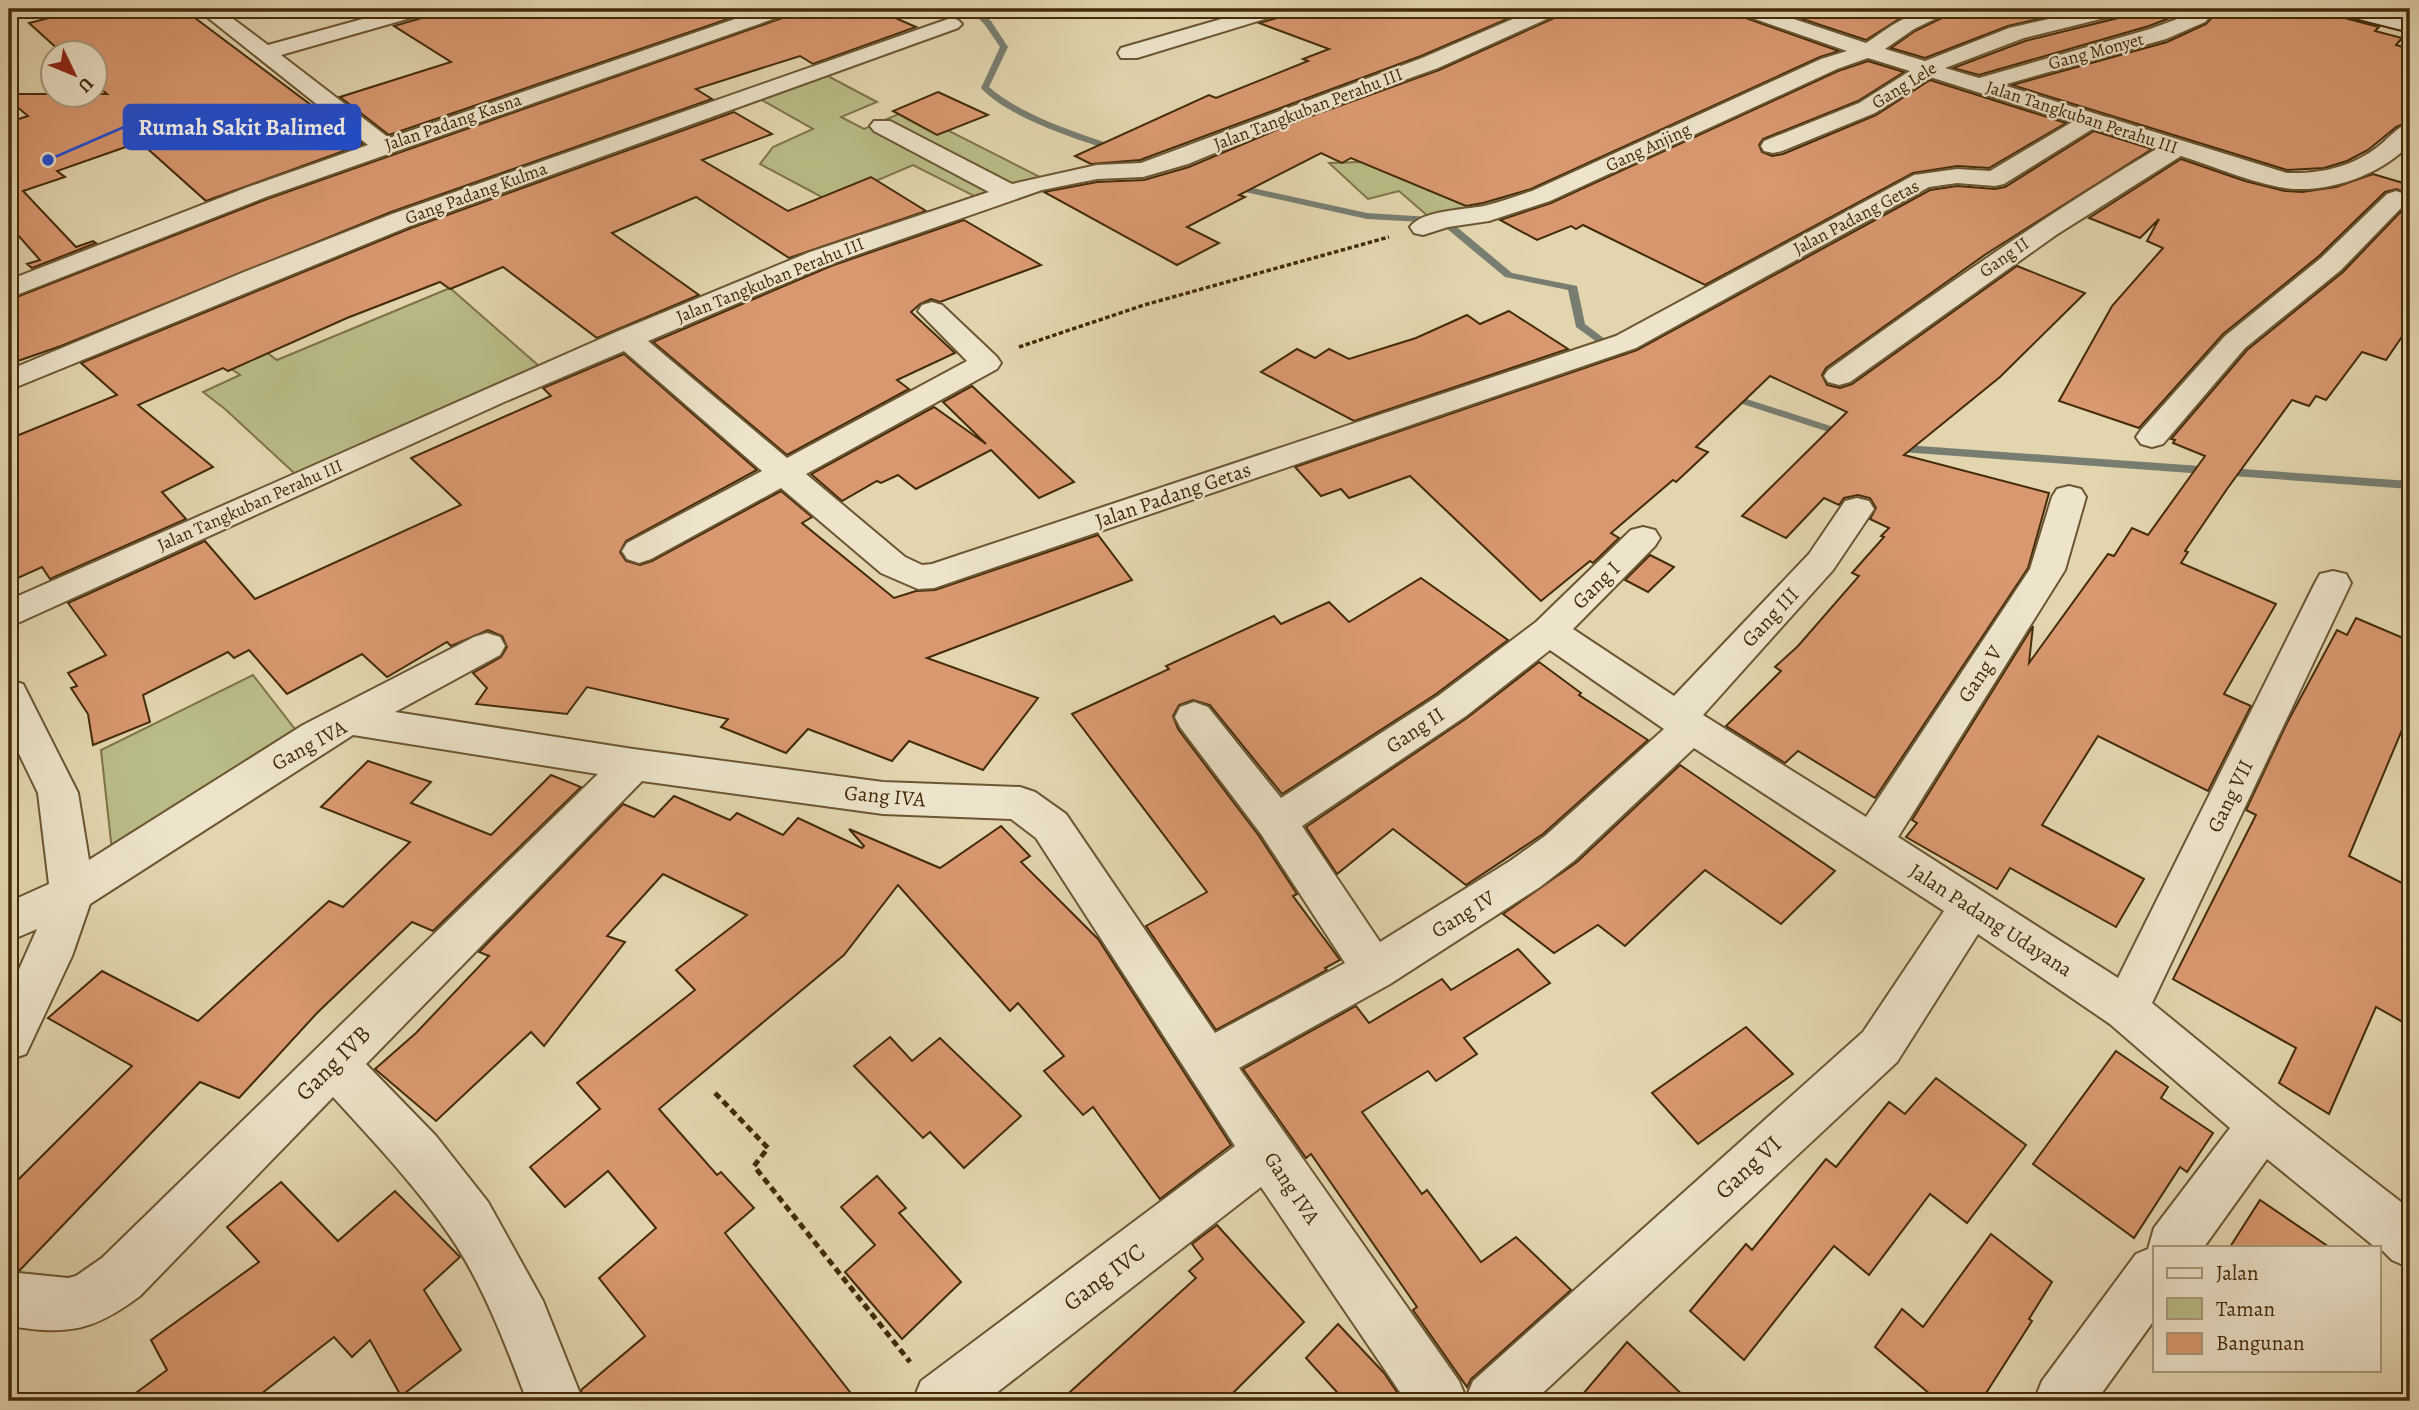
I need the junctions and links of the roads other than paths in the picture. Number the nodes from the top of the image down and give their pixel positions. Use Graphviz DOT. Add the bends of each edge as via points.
graph roads {
  1 [pos="207,9"];
  2 [pos="421,9"];
  3 [pos="783,9"];
  4 [pos="1277,9"];
  5 [pos="1553,9"];
  6 [pos="1745,9"];
  7 [pos="1940,9"];
  8 [pos="2118,9"];
  9 [pos="2207,9"];
  10 [pos="2343,9"];
  11 [pos="2379,13"];
  12 [pos="951,24"];
  13 [pos="2410,26"];
  14 [pos="1868,51"];
  15 [pos="265,53"];
  16 [pos="1129,53"];
  17 [pos="1930,70"];
  18 [pos="1980,85"];
  19 [pos="2091,120"];
  20 [pos="882,125"];
  21 [pos="2410,130"];
  22 [pos="384,146"];
  23 [pos="1773,146"];
  24 [pos="2176,148"];
  25 [pos="2316,181"];
  26 [pos="1009,192"];
  27 [pos="2403,200"];
  28 [pos="1423,227"];
  29 [pos="9,290"];
  30 [pos="932,311"];
  31 [pos="626,338"];
  32 [pos="1839,376"];
  33 [pos="9,381"];
  34 [pos="2152,437"];
  35 [pos="786,474"];
  36 [pos="2070,498"];
  37 [pos="1857,509"];
  38 [pos="1643,538"];
  39 [pos="639,551"];
  40 [pos="2333,583"];
  41 [pos="9,614"];
  42 [pos="1549,631"];
  43 [pos="487,646"];
  44 [pos="9,694"];
  45 [pos="1194,717"];
  46 [pos="351,720"];
  47 [pos="1684,723"];
  48 [pos="633,764"];
  49 [pos="1276,822"];
  50 [pos="1872,842"];
  51 [pos="72,893"];
  52 [pos="1972,906"];
  53 [pos="9,922"];
  54 [pos="1374,970"];
  55 [pos="2126,1009"];
  56 [pos="9,1039"];
  57 [pos="1208,1061"];
  58 [pos="333,1063"];
  59 [pos="2262,1124"];
  60 [pos="1267,1152"];
  61 [pos="2410,1242"];
  62 [pos="2174,1246"];
  63 [pos="2153,1276"];
  64 [pos="9,1299"];
  65 [pos="548,1398"];
  66 [pos="941,1401"];
  67 [pos="1439,1401"];
  68 [pos="1493,1401"];
  69 [pos="2062,1401"];
  1 -- 15 [label="street"];
  2 -- 15 [label="street"];
  3 -- 22 [label="street, Jalan Padang Kasna"];
  4 -- 16 [label="street"];
  5 -- 26 [label="street, Jalan Tangkuban Perahu III" via="1430,63 1179,159 1143,170 1097,172"];
  6 -- 14 [label="street, Jalan Tangkuban Perahu III"];
  7 -- 14 [label="street, Gang Anjing"];
  8 -- 17 [label="street, Gang Lele" via="2017,33 1939,62"];
  9 -- 18 [label="street, Gang Monyet" via="2198,18 2158,34"];
  10 -- 11 [label="street"];
  11 -- 13 [label="street"];
  12 -- 33 [label="street, Gang Padang Kulma" via="401,220"];
  14 -- 17 [label="street, Jalan Tangkuban Perahu III"];
  14 -- 28 [label="street, Gang Anjing" via="1829,64 1541,196"];
  15 -- 22 [label="street"];
  17 -- 18 [label="street, Jalan Tangkuban Perahu III"];
  17 -- 23 [label="street, Gang Lele" via="1867,108"];
  18 -- 19 [label="street, Jalan Tangkuban Perahu III"];
  19 -- 24 [label="street, Jalan Tangkuban Perahu III"];
  19 -- 35 [label="street, Jalan Padang Getas" via="1995,179 1957,176 1923,180 1626,342 934,576 918,576 892,565"];
  20 -- 26 [label="street"];
  21 -- 25 [label="street, Jalan Tangkuban Perahu III" via="2382,157"];
  22 -- 29 [label="street, Jalan Padang Kasna"];
  24 -- 25 [label="street, Jalan Tangkuban Perahu III" via="2285,180"];
  24 -- 32 [label="street, Gang II" via="2017,248"];
  25 -- 27 [label="street"];
  26 -- 31 [label="street, Jalan Tangkuban Perahu III" via="820,258"];
  27 -- 34 [label="street" via="2235,342"];
  30 -- 35 [label="street" via="986,363"];
  31 -- 35 [label="street, Jalan Padang Getas"];
  31 -- 41 [label="street, Jalan Tangkuban Perahu III"];
  35 -- 39 [label="street"];
  36 -- 50 [label="street, Gang V" via="2047,570"];
  37 -- 47 [label="street, Gang III" via="1821,562"];
  38 -- 42 [label="street, Gang I"];
  40 -- 55 [label="street, Gang VII"];
  42 -- 47 [label="street, Jalan Padang Udayana"];
  42 -- 49 [label="street, Gang II" via="1452,706"];
  43 -- 46 [label="street"];
  44 -- 51 [label="street" via="58,793"];
  45 -- 49 [label="street"];
  46 -- 48 [label="street, Gang IVA"];
  46 -- 51 [label="street, Gang IVA" via="317,736"];
  47 -- 50 [label="street, Jalan Padang Udayana"];
  47 -- 54 [label="street, Gang IV" via="1560,848"];
  48 -- 57 [label="street, Gang IVA" via="883,798 1026,805 1051,826"];
  48 -- 58 [label="street, Gang IVB"];
  49 -- 54 [label="street"];
  50 -- 52 [label="street, Jalan Padang Udayana"];
  51 -- 53 [label="street, Gang IVA"];
  51 -- 56 [label="street" via="50,956"];
  52 -- 55 [label="street, Jalan Padang Udayana"];
  52 -- 68 [label="street, Gang VI" via="1880,1047"];
  54 -- 57 [label="street, Gang IV"];
  55 -- 59 [label="street, Jalan Padang Udayana"];
  57 -- 60 [label="street, Gang IVA"];
  58 -- 64 [label="street, Gang IVB" via="104,1290 65,1307"];
  58 -- 65 [label="street" via="418,1153 470,1220 524,1320"];
  59 -- 61 [label="street, Jalan Padang Udayana"];
  59 -- 62 [label="street"];
  60 -- 66 [label="street, Gang IVC"];
  60 -- 67 [label="street, Gang IVA"];
  63 -- 69 [label="street"];
}
